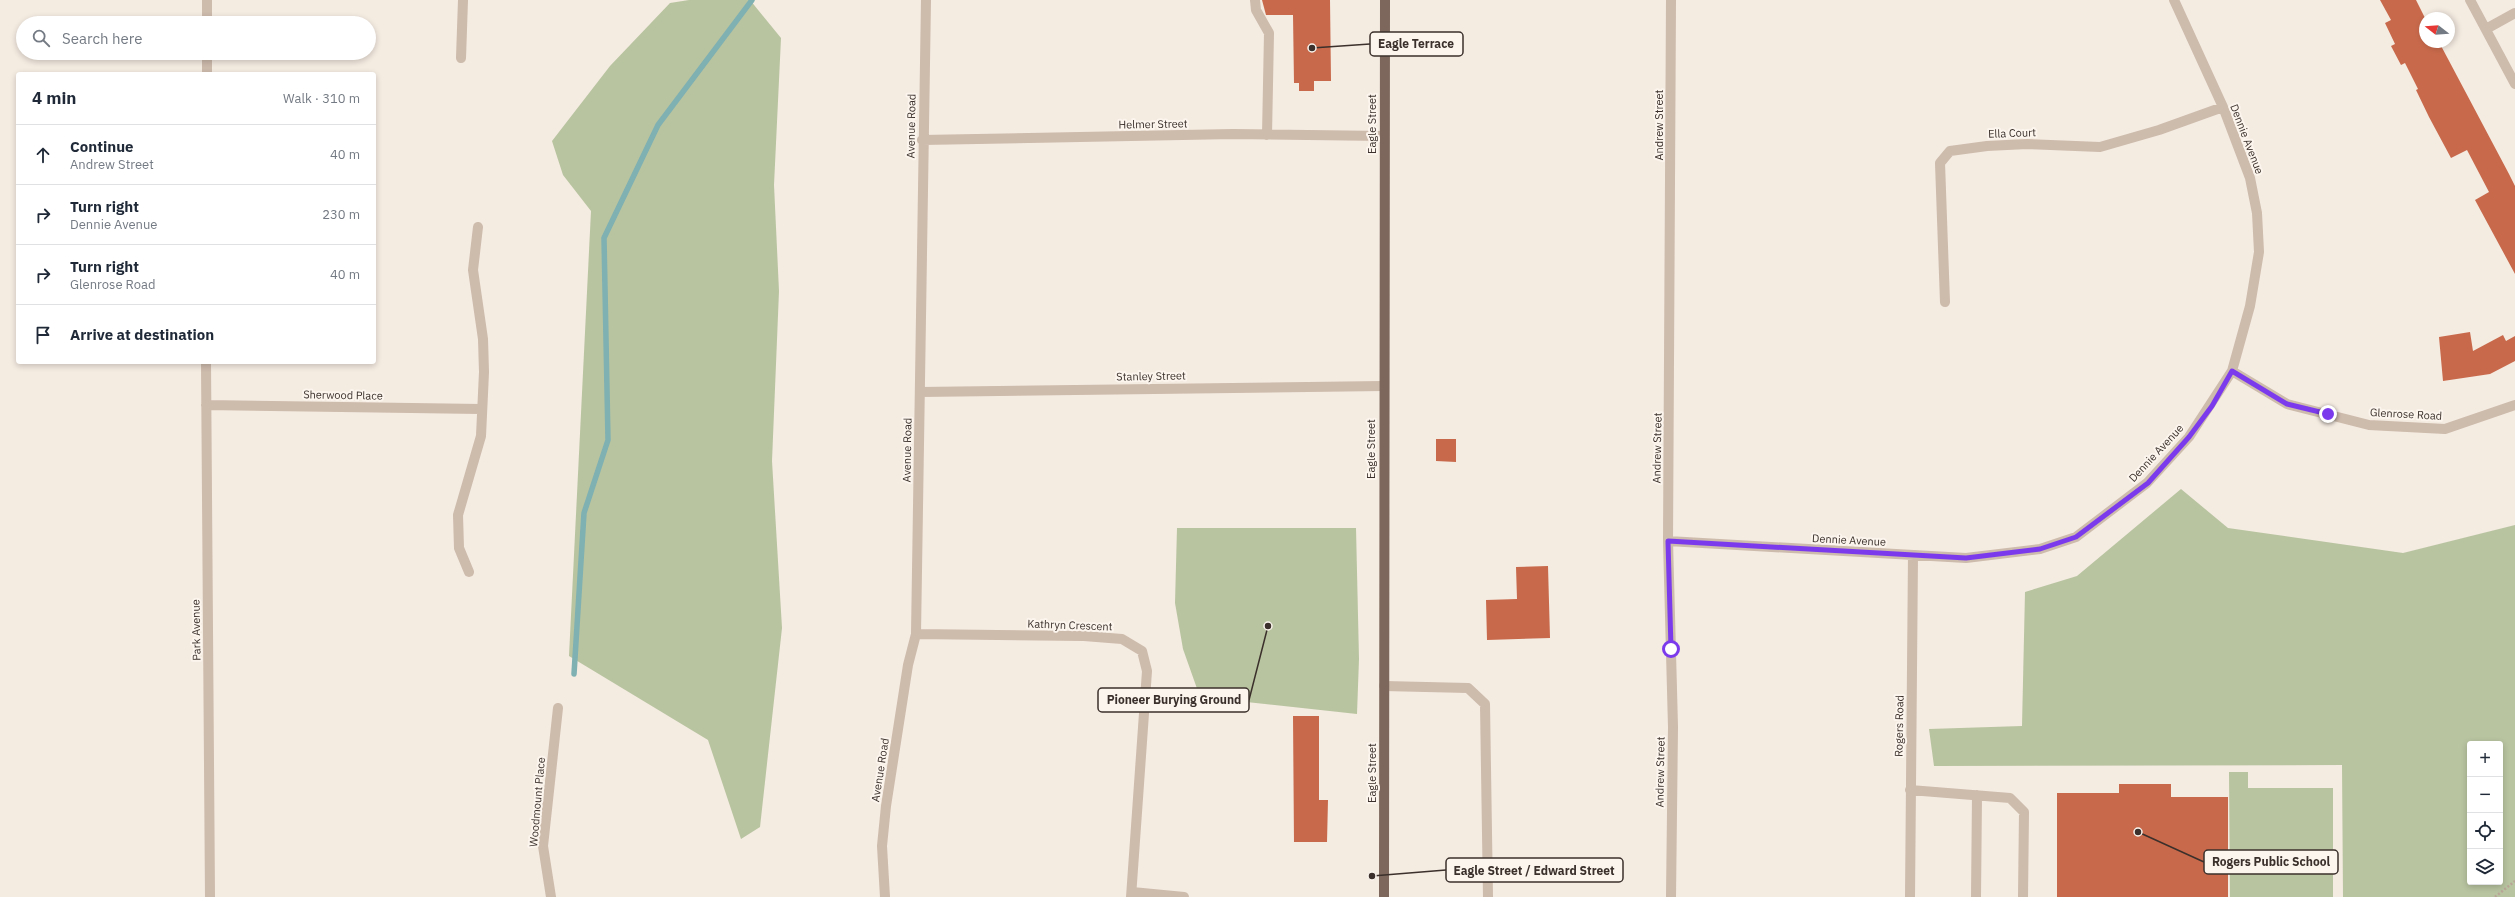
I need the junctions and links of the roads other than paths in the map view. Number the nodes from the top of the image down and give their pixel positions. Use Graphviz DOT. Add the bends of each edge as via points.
graph roads {
  1 [pos="207,0"];
  2 [pos="463,0"];
  3 [pos="926,0"];
  4 [pos="1256,0"];
  5 [pos="1385,0"];
  6 [pos="1671,0"];
  7 [pos="2174,0"];
  8 [pos="2470,0"];
  9 [pos="2515,13"];
  10 [pos="207,16"];
  11 [pos="2486,29"];
  12 [pos="461,58"];
  13 [pos="207,60"];
  14 [pos="207,72"];
  15 [pos="2515,84"];
  16 [pos="2223,107"];
  17 [pos="1267,135"];
  18 [pos="1384,136"];
  19 [pos="922,140"];
  20 [pos="478,227"];
  21 [pos="1945,302"];
  22 [pos="206,364"];
  23 [pos="2232,371"];
  24 [pos="1383,386"];
  25 [pos="920,392"];
  26 [pos="2515,405"];
  27 [pos="206,406"];
  28 [pos="481,409"];
  29 [pos="1668,541"];
  30 [pos="1913,555"];
  31 [pos="470,572"];
  32 [pos="916,634"];
  33 [pos="1384,686"];
  34 [pos="558,708"];
  35 [pos="1910,790"];
  36 [pos="1977,795"];
  37 [pos="1132,894"];
  38 [pos="210,897"];
  39 [pos="551,897"];
  40 [pos="885,897"];
  41 [pos="1184,897"];
  42 [pos="1384,897"];
  43 [pos="1488,897"];
  44 [pos="1671,897"];
  45 [pos="1910,897"];
  46 [pos="1976,897"];
  47 [pos="2023,897"];
  1 -- 10 [label="street"];
  2 -- 12 [label="street"];
  3 -- 19 [label="street, Avenue Road"];
  4 -- 17 [label="street" via="1256,10 1268,34"];
  5 -- 18 [label="main road, Eagle Street"];
  6 -- 29 [label="street, Andrew Street"];
  7 -- 16 [label="street, Dennie Avenue"];
  8 -- 11 [label="street"];
  9 -- 11 [label="street"];
  11 -- 15 [label="street"];
  13 -- 14 [label="street"];
  16 -- 21 [label="street, Ella Court" via="2159,130 2100,147 2027,144 1950,151 1940,163"];
  16 -- 23 [label="street, Dennie Avenue" via="2250,178 2257,213 2259,252 2250,306"];
  17 -- 18 [label="street, Helmer Street"];
  17 -- 19 [label="street, Helmer Street"];
  18 -- 24 [label="main road, Eagle Street"];
  19 -- 25 [label="street, Avenue Road"];
  20 -- 28 [label="street" via="473,270 483,338"];
  22 -- 27 [label="street, Park Avenue"];
  23 -- 26 [label="street, Glenrose Road" via="2287,404 2369,425 2445,429"];
  23 -- 30 [label="street, Dennie Avenue" via="2212,406 2189,437 2148,483 2076,537 2040,549 1966,558"];
  24 -- 25 [label="street, Stanley Street"];
  24 -- 33 [label="main road, Eagle Street"];
  25 -- 32 [label="street, Avenue Road"];
  27 -- 28 [label="street, Sherwood Place"];
  27 -- 38 [label="street, Park Avenue"];
  28 -- 31 [label="street" via="481,436 458,515 459,548"];
  29 -- 30 [label="street, Dennie Avenue"];
  29 -- 44 [label="street, Andrew Street" via="1673,727"];
  30 -- 35 [label="street, Rogers Road"];
  32 -- 37 [label="street, Kathryn Crescent" via="1084,636 1122,639 1142,651 1147,671"];
  32 -- 40 [label="street, Avenue Road" via="908,665 886,806 882,846"];
  33 -- 42 [label="main road, Eagle Street"];
  33 -- 43 [label="street" via="1468,688 1485,704"];
  34 -- 39 [label="street, Woodmount Place" via="543,846"];
  35 -- 36 [label="street"];
  35 -- 45 [label="street, Rogers Road"];
  36 -- 46 [label="street"];
  36 -- 47 [label="street" via="2010,798 2024,812"];
  37 -- 41 [label="street"];
}
